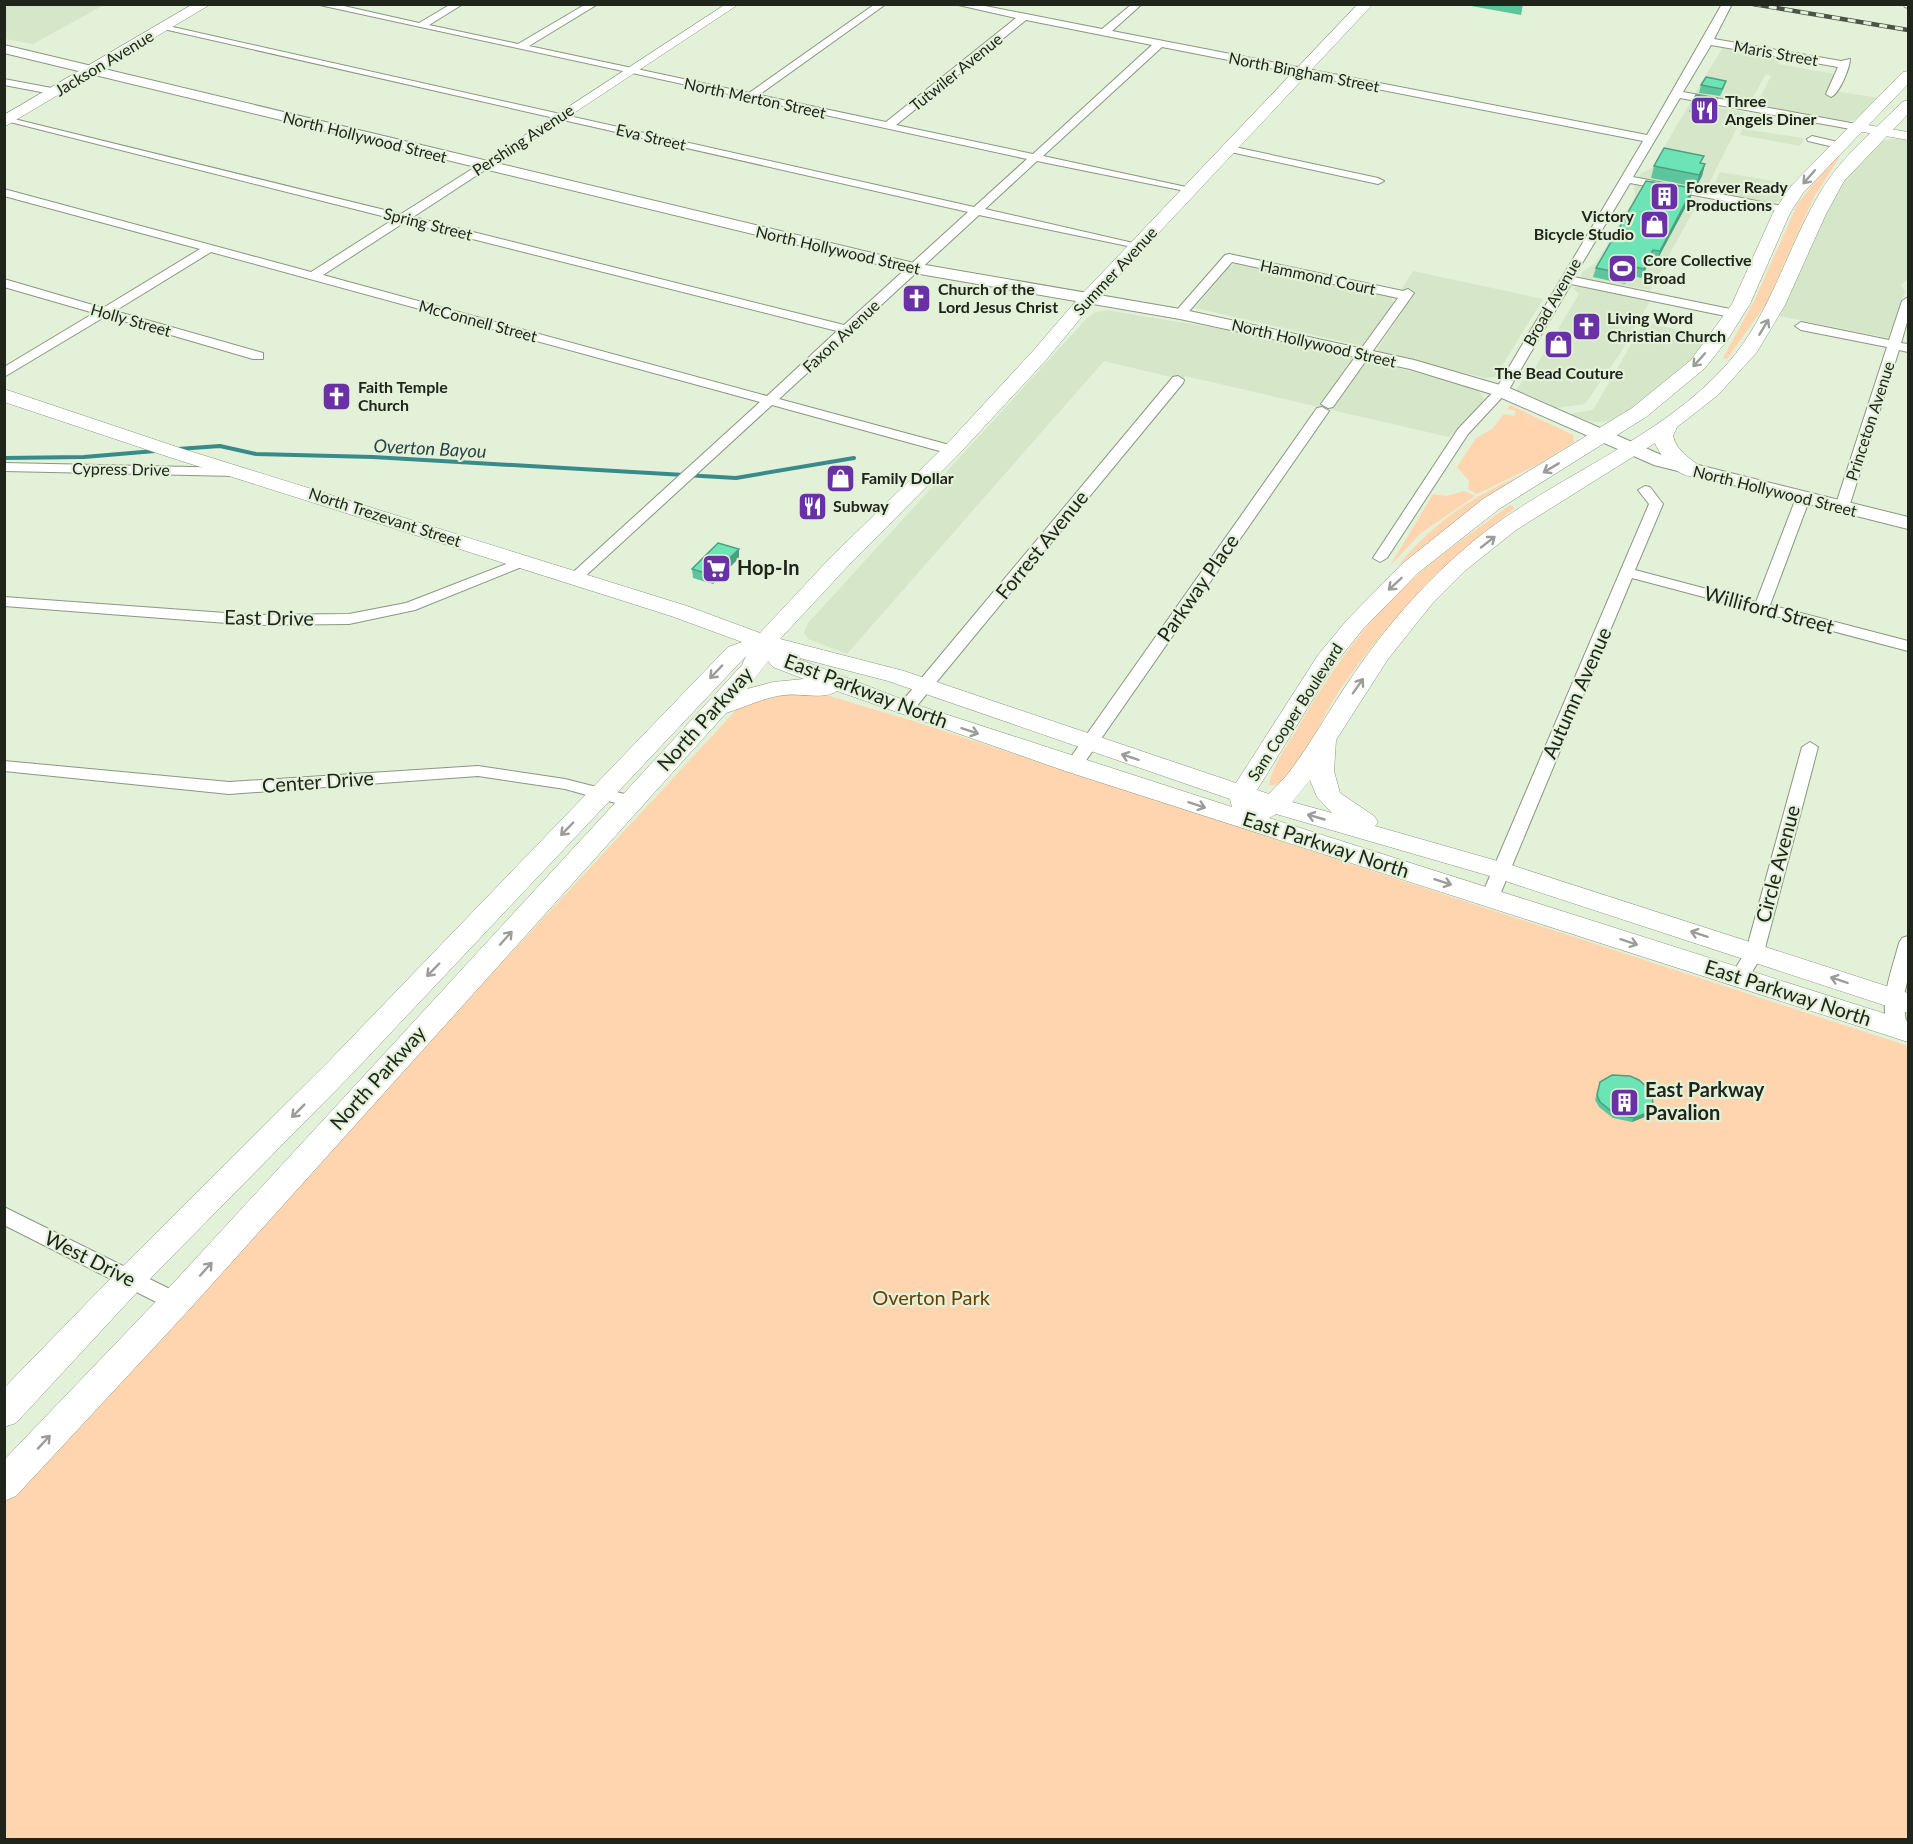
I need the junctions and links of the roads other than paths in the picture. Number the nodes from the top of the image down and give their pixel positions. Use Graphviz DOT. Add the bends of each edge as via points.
graph roads {
  1 [pos="204,4"];
  2 [pos="459,4"];
  3 [pos="594,4"];
  4 [pos="734,4"];
  5 [pos="882,4"];
  6 [pos="958,4"];
  7 [pos="1138,4"];
  8 [pos="1366,4"];
  9 [pos="1727,4"];
  10 [pos="321,5"];
  11 [pos="979,6"];
  12 [pos="1024,17"];
  13 [pos="420,26"];
  14 [pos="164,28"];
  15 [pos="1104,33"];
  16 [pos="1707,42"];
  17 [pos="1159,44"];
  18 [pos="520,48"];
  19 [pos="4,49"];
  20 [pos="91,71"];
  21 [pos="629,71"];
  22 [pos="1303,72"];
  23 [pos="1908,75"];
  24 [pos="4,82"];
  25 [pos="57,92"];
  26 [pos="1676,94"];
  27 [pos="1830,94"];
  28 [pos="750,97"];
  29 [pos="1906,115"];
  30 [pos="559,116"];
  31 [pos="7,121"];
  32 [pos="888,126"];
  33 [pos="1856,127"];
  34 [pos="1883,132"];
  35 [pos="1908,136"];
  36 [pos="1649,139"];
  37 [pos="1812,139"];
  38 [pos="1839,145"];
  39 [pos="1230,149"];
  40 [pos="1036,158"];
  41 [pos="484,166"];
  42 [pos="1624,179"];
  43 [pos="1378,181"];
  44 [pos="1191,191"];
  45 [pos="4,192"];
  46 [pos="1783,209"];
  47 [pos="976,210"];
  48 [pos="404,218"];
  49 [pos="1138,246"];
  50 [pos="208,249"];
  51 [pos="914,268"];
  52 [pos="313,276"];
  53 [pos="1565,279"];
  54 [pos="4,283"];
  55 [pos="1407,295"];
  56 [pos="1088,298"];
  57 [pos="1908,301"];
  58 [pos="104,312"];
  59 [pos="1180,314"];
  60 [pos="1735,314"];
  61 [pos="1801,327"];
  62 [pos="847,330"];
  63 [pos="1902,347"];
  64 [pos="1366,354"];
  65 [pos="258,356"];
  66 [pos="4,373"];
  67 [pos="1178,380"];
  68 [pos="1501,391"];
  69 [pos="4,395"];
  70 [pos="771,400"];
  71 [pos="1670,422"];
  72 [pos="1600,437"];
  73 [pos="1629,449"];
  74 [pos="952,450"];
  75 [pos="4,467"];
  76 [pos="238,472"];
  77 [pos="1694,472"];
  78 [pos="1645,490"];
  79 [pos="1803,498"];
  80 [pos="1842,507"];
  81 [pos="1908,523"];
  82 [pos="1380,558"];
  83 [pos="524,561"];
  84 [pos="1629,573"];
  85 [pos="575,578"];
  86 [pos="4,601"];
  87 [pos="1761,608"];
  88 [pos="764,642"];
  89 [pos="1908,646"];
  90 [pos="925,687"];
  91 [pos="855,690"];
  92 [pos="716,709"];
  93 [pos="905,709"];
  94 [pos="1326,735"];
  95 [pos="1089,744"];
  96 [pos="1810,747"];
  97 [pos="1074,765"];
  98 [pos="9,769"];
  99 [pos="602,792"];
  100 [pos="1242,794"];
  101 [pos="630,801"];
  102 [pos="1275,805"];
  103 [pos="1247,820"];
  104 [pos="1412,845"];
  105 [pos="1499,870"];
  106 [pos="1490,897"];
  107 [pos="1908,943"];
  108 [pos="1755,952"];
  109 [pos="1739,977"];
  110 [pos="1902,1016"];
  111 [pos="4,1215"];
  112 [pos="129,1280"];
  113 [pos="176,1302"];
  114 [pos="4,1412"];
  115 [pos="4,1485"];
  1 -- 14 [label="main road, Jackson Avenue"];
  2 -- 13 [label="street"];
  3 -- 18 [label="street"];
  4 -- 21 [label="street, Pershing Avenue"];
  5 -- 28 [label="street"];
  6 -- 11 [label="street, North Bingham Street"];
  7 -- 15 [label="street"];
  8 -- 22 [label="main road, Summer Avenue"];
  9 -- 16 [label="street, Broad Avenue"];
  10 -- 13 [label="street, North Merton Street"];
  11 -- 12 [label="street, North Bingham Street"];
  12 -- 15 [label="street, North Bingham Street"];
  12 -- 32 [label="street, Tutwiler Avenue"];
  13 -- 18 [label="street, North Merton Street"];
  14 -- 20 [label="main road, Jackson Avenue"];
  14 -- 30 [label="street, Eva Street"];
  15 -- 17 [label="street, North Bingham Street"];
  16 -- 26 [label="street, Broad Avenue"];
  16 -- 27 [label="street, Maris Street" via="1845,63"];
  17 -- 22 [label="street, North Bingham Street"];
  17 -- 40 [label="street, Faxon Avenue"];
  18 -- 21 [label="street, North Merton Street"];
  19 -- 20 [label="main road, North Hollywood Street"];
  20 -- 25 [label="main road, Jackson Avenue"];
  20 -- 41 [label="main road, North Hollywood Street"];
  21 -- 28 [label="street, North Merton Street"];
  21 -- 30 [label="street, Pershing Avenue"];
  22 -- 36 [label="street, North Bingham Street"];
  22 -- 39 [label="main road, Summer Avenue"];
  23 -- 33 [label="main road, Sam Cooper Boulevard"];
  24 -- 25 [label="street"];
  25 -- 31 [label="main road, Jackson Avenue"];
  26 -- 33 [label="street"];
  26 -- 36 [label="street, Broad Avenue"];
  28 -- 32 [label="street, North Merton Street"];
  29 -- 34 [label="main road, Sam Cooper Boulevard"];
  30 -- 41 [label="street, Pershing Avenue"];
  30 -- 47 [label="street, Eva Street"];
  31 -- 48 [label="street, Spring Street"];
  32 -- 40 [label="street, North Merton Street"];
  33 -- 34 [label="street"];
  33 -- 38 [label="main road, Sam Cooper Boulevard"];
  34 -- 35 [label="street"];
  71 -- 34 [label="main road, Sam Cooper Boulevard, one-way" via="1734,369 1762,331 1785,291 1831,189"];
  36 -- 42 [label="street, Broad Avenue"];
  37 -- 38 [label="street"];
  38 -- 46 [label="main road, Sam Cooper Boulevard, one-way"];
  39 -- 43 [label="street"];
  39 -- 44 [label="main road, Summer Avenue"];
  40 -- 44 [label="street, North Merton Street"];
  40 -- 47 [label="street, Faxon Avenue"];
  41 -- 48 [label="street, Pershing Avenue"];
  41 -- 51 [label="main road, North Hollywood Street"];
  42 -- 46 [label="street"];
  42 -- 53 [label="street, Broad Avenue"];
  44 -- 49 [label="main road, Summer Avenue"];
  45 -- 50 [label="street, McConnell Street"];
  46 -- 60 [label="main road, Sam Cooper Boulevard" via="1748,293"];
  47 -- 49 [label="street, Eva Street"];
  47 -- 51 [label="street, Faxon Avenue"];
  48 -- 52 [label="street, Pershing Avenue"];
  48 -- 62 [label="street, Spring Street"];
  49 -- 56 [label="main road, Summer Avenue"];
  50 -- 52 [label="street, McConnell Street"];
  50 -- 58 [label="street"];
  51 -- 56 [label="main road, North Hollywood Street"];
  51 -- 62 [label="street, Faxon Avenue"];
  52 -- 70 [label="street, McConnell Street"];
  53 -- 60 [label="street"];
  53 -- 68 [label="street, Broad Avenue"];
  54 -- 58 [label="street, Holly Street"];
  55 -- 59 [label="street, Hammond Court" via="1229,258"];
  55 -- 64 [label="street, Parkway Place"];
  56 -- 59 [label="main road, North Hollywood Street"];
  56 -- 74 [label="main road, Summer Avenue"];
  57 -- 63 [label="street, Princeton Avenue"];
  58 -- 65 [label="street, Holly Street"];
  58 -- 66 [label="street"];
  59 -- 64 [label="main road, North Hollywood Street"];
  60 -- 72 [label="main road, Sam Cooper Boulevard, one-way" via="1686,376 1645,409"];
  61 -- 63 [label="street"];
  62 -- 70 [label="street, Faxon Avenue"];
  63 -- 80 [label="street, Princeton Avenue"];
  64 -- 68 [label="main road, North Hollywood Street"];
  64 -- 95 [label="street, Parkway Place"];
  67 -- 90 [label="street, Forrest Avenue"];
  68 -- 72 [label="main road, North Hollywood Street"];
  68 -- 82 [label="street, Broad Avenue" via="1463,432"];
  69 -- 76 [label="main road, North Trezevant Street"];
  70 -- 74 [label="street, McConnell Street"];
  70 -- 85 [label="street, Faxon Avenue"];
  71 -- 73 [label="main road, Sam Cooper Boulevard"];
  71 -- 77 [label="main road" via="1663,436 1666,446"];
  72 -- 73 [label="main road, North Hollywood Street"];
  72 -- 100 [label="main road, Sam Cooper Boulevard, one-way" via="1491,504 1431,550 1376,601 1337,646"];
  73 -- 77 [label="main road, North Hollywood Street"];
  94 -- 73 [label="main road, Sam Cooper Boulevard, one-way" via="1424,598 1519,517"];
  74 -- 88 [label="main road, Summer Avenue"];
  75 -- 76 [label="street, Cypress Drive"];
  76 -- 83 [label="main road, North Trezevant Street"];
  77 -- 79 [label="main road, North Hollywood Street"];
  78 -- 84 [label="street, Autumn Avenue" via="1656,504"];
  79 -- 80 [label="main road, North Hollywood Street"];
  79 -- 87 [label="street"];
  80 -- 81 [label="main road, North Hollywood Street"];
  83 -- 85 [label="main road, North Trezevant Street"];
  83 -- 86 [label="street, East Drive" via="410,607 349,619 242,619"];
  84 -- 87 [label="street, Williford Street"];
  84 -- 105 [label="street, Autumn Avenue"];
  85 -- 88 [label="main road, North Trezevant Street"];
  87 -- 89 [label="street, Williford Street"];
  88 -- 90 [label="main road, East Parkway North"];
  88 -- 91 [label="main road, East Parkway North" via="781,662"];
  88 -- 92 [label="main road, North Parkway" via="753,668"];
  88 -- 99 [label="main road, North Parkway, one-way" via="736,652"];
  90 -- 93 [label="street, Forrest Avenue"];
  90 -- 95 [label="main road, East Parkway North"];
  91 -- 92 [label="main road" via="793,685 758,692"];
  91 -- 93 [label="main road, East Parkway North"];
  92 -- 101 [label="main road, North Parkway"];
  93 -- 97 [label="main road, East Parkway North, one-way"];
  94 -- 102 [label="main road, Sam Cooper Boulevard"];
  94 -- 104 [label="main road" via="1319,774 1324,791 1356,817"];
  95 -- 97 [label="street, Parkway Place"];
  100 -- 95 [label="main road, East Parkway North, one-way"];
  96 -- 108 [label="street, Circle Avenue"];
  97 -- 103 [label="main road, East Parkway North, one-way"];
  98 -- 99 [label="street, Center Drive" via="229,788 478,771"];
  99 -- 101 [label="street, Center Drive"];
  99 -- 112 [label="main road, North Parkway, one-way" via="333,1076"];
  100 -- 102 [label="main road, East Parkway North"];
  100 -- 103 [label="main road, Sam Cooper Boulevard"];
  113 -- 101 [label="main road, North Parkway, one-way"];
  102 -- 103 [label="main road, Sam Cooper Boulevard"];
  104 -- 102 [label="main road, East Parkway North, one-way"];
  103 -- 106 [label="main road, East Parkway North, one-way"];
  104 -- 105 [label="main road, East Parkway North"];
  105 -- 106 [label="street, Autumn Avenue"];
  108 -- 105 [label="main road, East Parkway North, one-way"];
  106 -- 109 [label="main road, East Parkway North, one-way"];
  107 -- 110 [label="street"];
  108 -- 109 [label="street, Circle Avenue"];
  110 -- 108 [label="main road, East Parkway North, one-way"];
  109 -- 110 [label="main road, East Parkway North"];
  111 -- 112 [label="street, West Drive"];
  112 -- 113 [label="street, West Drive"];
  112 -- 114 [label="main road, North Parkway"];
  115 -- 113 [label="main road, North Parkway, one-way"];
}
